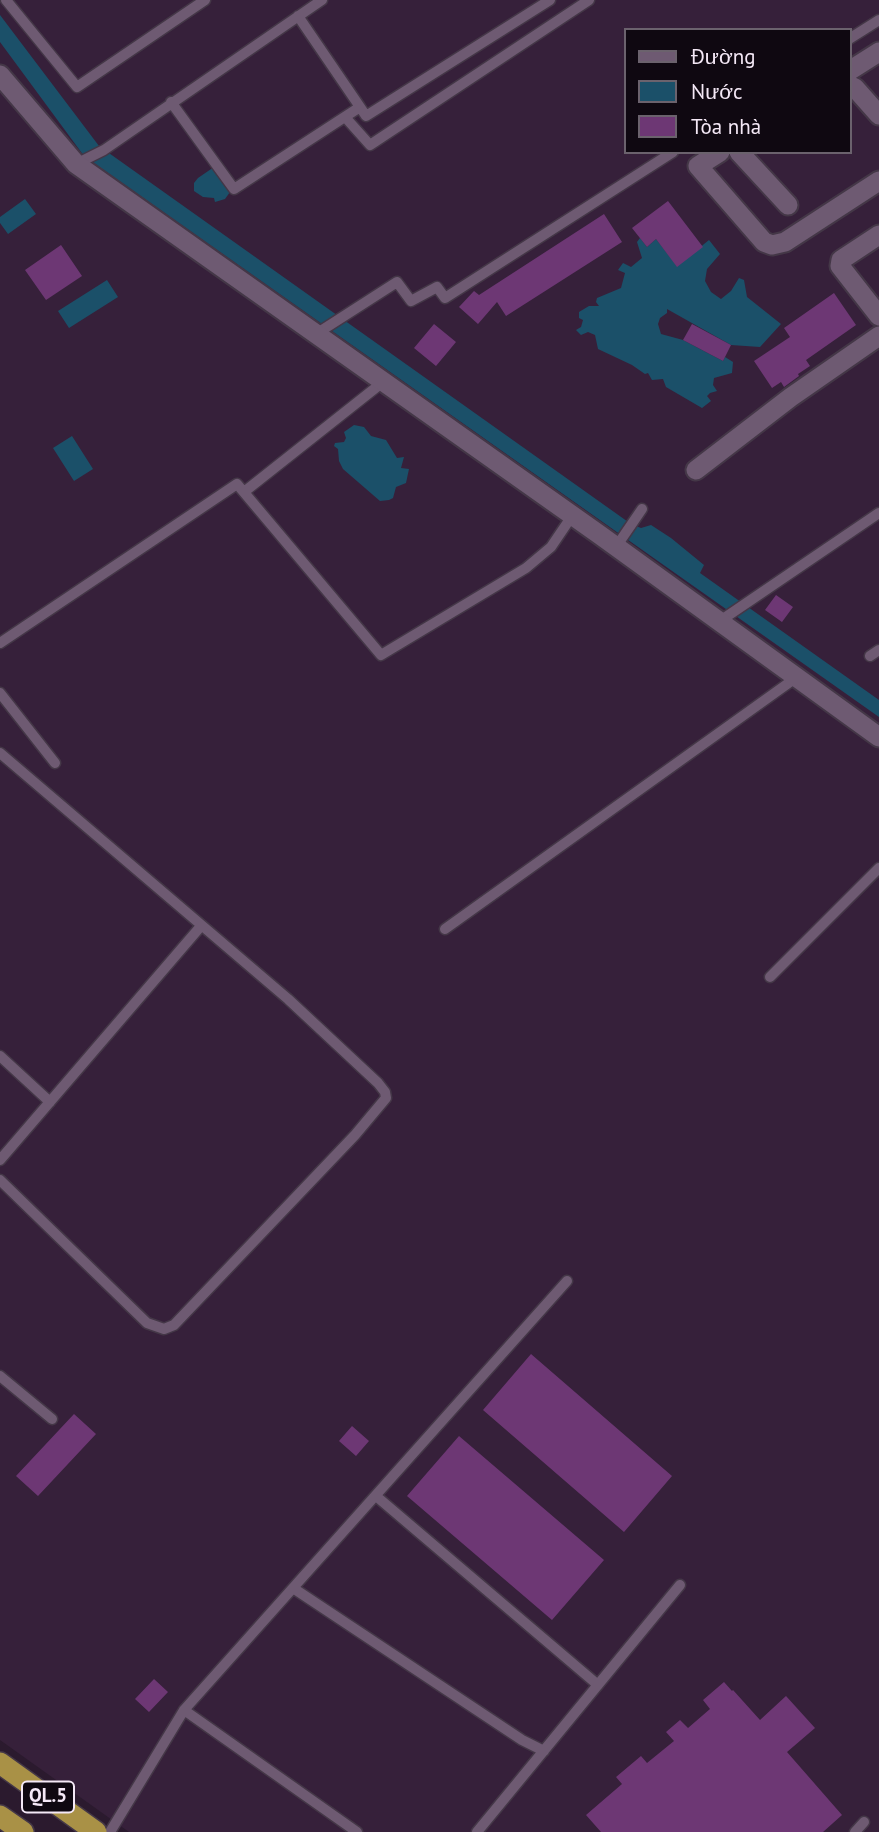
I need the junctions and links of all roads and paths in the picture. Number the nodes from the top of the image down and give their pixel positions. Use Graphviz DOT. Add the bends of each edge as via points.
graph roads {
  1 [pos="6,0"];
  2 [pos="205,0"];
  3 [pos="322,0"];
  4 [pos="550,0"];
  5 [pos="589,0"];
  6 [pos="298,16"];
  7 [pos="879,20"];
  8 [pos="851,38"];
  9 [pos="863,69"];
  10 [pos="0,75"];
  11 [pos="172,102"];
  12 [pos="360,107"];
  13 [pos="879,115"];
  14 [pos="345,117"];
  15 [pos="670,154"];
  16 [pos="717,154"];
  17 [pos="741,154"];
  18 [pos="82,161"];
  19 [pos="879,181"];
  20 [pos="788,205"];
  21 [pos="879,235"];
  22 [pos="879,316"];
  23 [pos="322,331"];
  24 [pos="879,336"];
  25 [pos="383,382"];
  26 [pos="696,470"];
  27 [pos="244,492"];
  28 [pos="642,509"];
  29 [pos="879,513"];
  30 [pos="572,516"];
  31 [pos="620,542"];
  32 [pos="727,617"];
  33 [pos="0,643"];
  34 [pos="797,676"];
  35 [pos="0,693"];
  36 [pos="877,730"];
  37 [pos="0,754"];
  38 [pos="55,763"];
  39 [pos="879,868"];
  40 [pos="201,926"];
  41 [pos="445,929"];
  42 [pos="770,977"];
  43 [pos="0,1056"];
  44 [pos="50,1102"];
  45 [pos="0,1160"];
  46 [pos="0,1180"];
  47 [pos="567,1281"];
  48 [pos="0,1376"];
  49 [pos="52,1419"];
  50 [pos="376,1496"];
  51 [pos="680,1585"];
  52 [pos="293,1588"];
  53 [pos="598,1685"];
  54 [pos="184,1710"];
  55 [pos="544,1751"];
  56 [pos="0,1763"];
  57 [pos="0,1816"];
  58 [pos="864,1822"];
  59 [pos="23,1832"];
  60 [pos="96,1832"];
  61 [pos="110,1832"];
  62 [pos="357,1832"];
  63 [pos="477,1832"];
  64 [pos="855,1832"];
  1 -- 2 [label="lane" via="78,87"];
  3 -- 6 [label="lane"];
  4 -- 12 [label="lane" via="366,116"];
  5 -- 14 [label="lane" via="370,145"];
  6 -- 11 [label="lane"];
  6 -- 12 [label="lane"];
  7 -- 8 [label="lane"];
  9 -- 13 [label="street"];
  10 -- 18 [label="street"];
  11 -- 14 [label="lane" via="234,189"];
  11 -- 18 [label="lane"];
  12 -- 14 [label="lane"];
  15 -- 23 [label="lane" via="445,298 437,287 411,301 397,282"];
  16 -- 19 [label="street" via="698,166 764,242 772,245 785,242"];
  17 -- 20 [label="street"];
  18 -- 23 [label="street"];
  21 -- 22 [label="street" via="841,260 840,266"];
  23 -- 25 [label="street"];
  24 -- 26 [label="street"];
  25 -- 27 [label="lane"];
  25 -- 30 [label="street"];
  27 -- 30 [label="lane" via="381,655 526,568 551,547"];
  27 -- 33 [label="lane" via="237,484"];
  28 -- 31 [label="lane"];
  29 -- 32 [label="lane"];
  30 -- 31 [label="street"];
  31 -- 32 [label="street"];
  32 -- 34 [label="street"];
  34 -- 36 [label="street"];
  34 -- 41 [label="lane"];
  35 -- 38 [label="lane"];
  37 -- 40 [label="lane"];
  39 -- 42 [label="lane"];
  40 -- 44 [label="lane"];
  40 -- 46 [label="lane" via="288,999 378,1083 386,1098 174,1325 164,1329 147,1323"];
  43 -- 44 [label="lane"];
  44 -- 45 [label="lane"];
  47 -- 50 [label="lane"];
  48 -- 49 [label="lane"];
  50 -- 52 [label="lane"];
  50 -- 53 [label="lane"];
  51 -- 53 [label="lane"];
  52 -- 54 [label="lane"];
  52 -- 55 [label="lane"];
  53 -- 55 [label="lane"];
  54 -- 61 [label="lane"];
  54 -- 62 [label="lane"];
  55 -- 63 [label="lane"];
  56 -- 60 [label="highway, QL.5"];
  57 -- 59 [label="highway, QL.5"];
  58 -- 64 [label="lane"];
}
